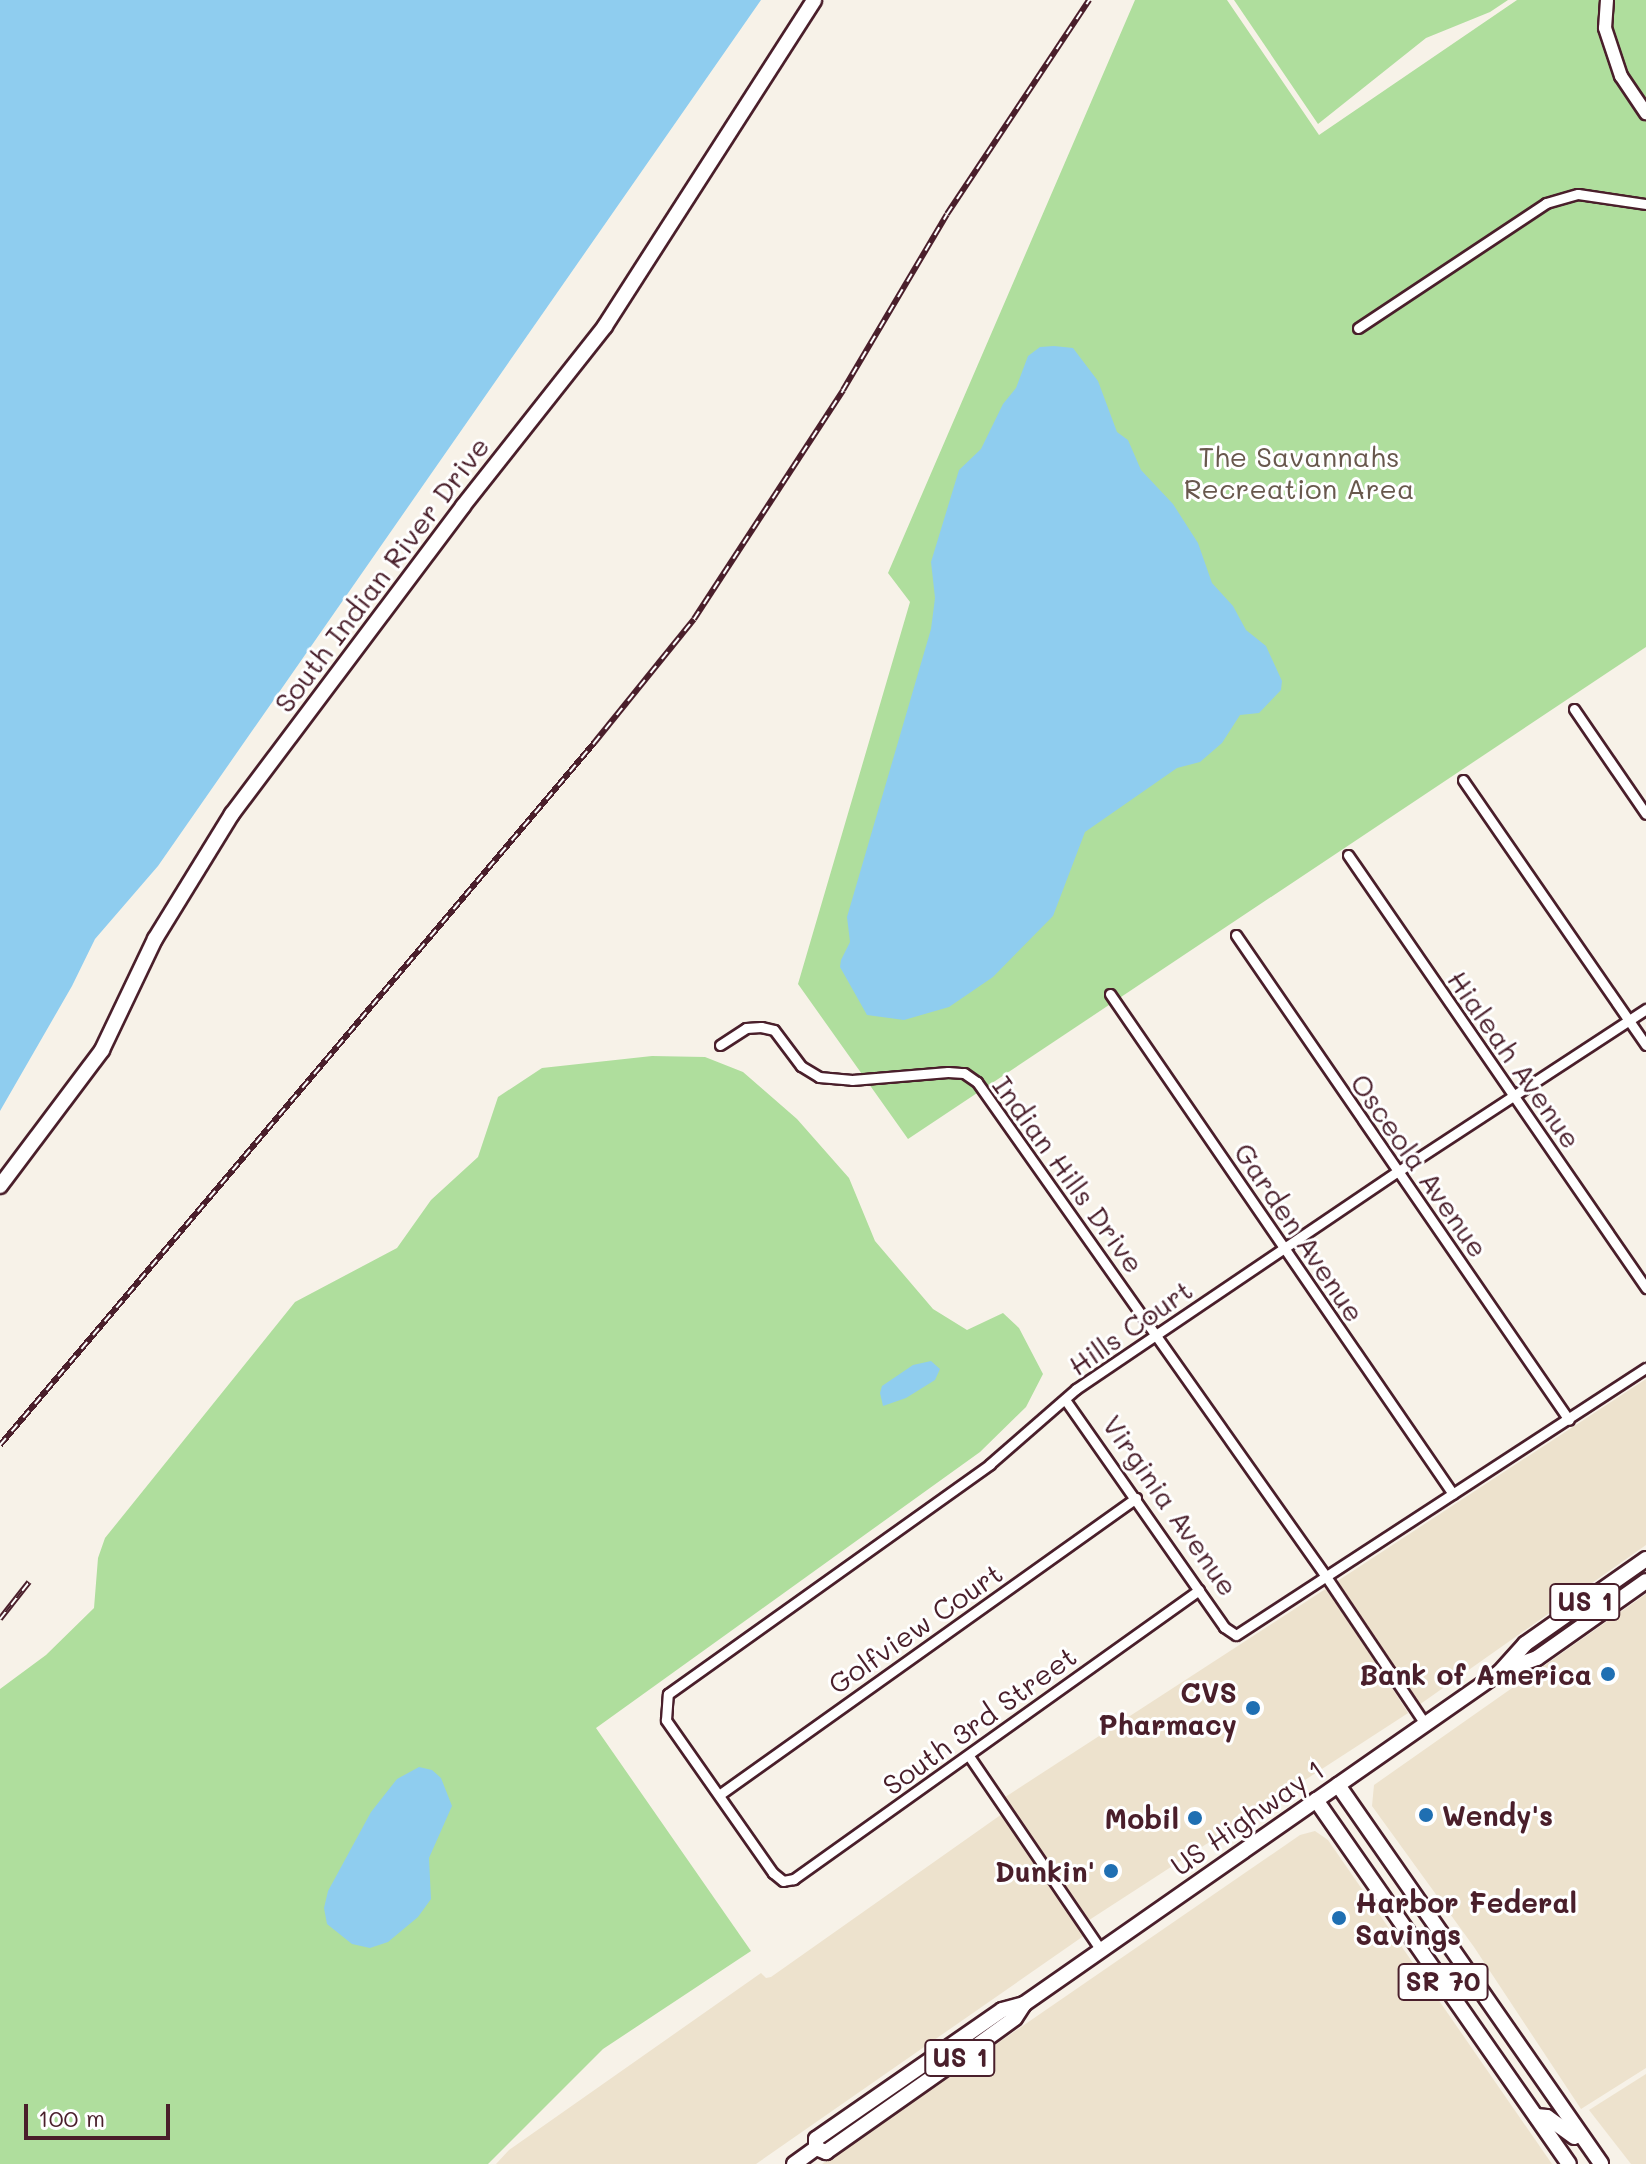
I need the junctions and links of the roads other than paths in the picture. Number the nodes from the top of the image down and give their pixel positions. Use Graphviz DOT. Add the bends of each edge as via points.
graph roads {
  1 [pos="814,0"];
  2 [pos="1607,0"];
  3 [pos="1646,113"];
  4 [pos="1646,204"];
  5 [pos="1358,328"];
  6 [pos="1574,709"];
  7 [pos="1463,780"];
  8 [pos="1646,814"];
  9 [pos="1348,855"];
  10 [pos="1236,935"];
  11 [pos="1110,994"];
  12 [pos="1646,1009"];
  13 [pos="1629,1021"];
  14 [pos="720,1045"];
  15 [pos="1646,1045"];
  16 [pos="1513,1096"];
  17 [pos="1397,1172"];
  18 [pos="0,1186"];
  19 [pos="1284,1248"];
  20 [pos="1646,1288"];
  21 [pos="1157,1336"];
  22 [pos="1646,1368"];
  23 [pos="1066,1401"];
  24 [pos="1569,1420"];
  25 [pos="1453,1494"];
  26 [pos="1136,1498"];
  27 [pos="1646,1559"];
  28 [pos="1327,1578"];
  29 [pos="1646,1581"];
  30 [pos="1199,1590"];
  31 [pos="1500,1672"];
  32 [pos="1425,1724"];
  33 [pos="969,1756"];
  34 [pos="1338,1785"];
  35 [pos="719,1795"];
  36 [pos="1316,1800"];
  37 [pos="1101,1950"];
  38 [pos="1536,2116"];
  39 [pos="1591,2150"];
  40 [pos="794,2164"];
  41 [pos="1569,2164"];
  42 [pos="1601,2164"];
  1 -- 18 [label="main road, South Indian River Drive" via="605,326 232,814 155,939 102,1050"];
  2 -- 3 [label="street" via="1605,28 1621,76"];
  4 -- 5 [label="street" via="1578,194 1546,203"];
  6 -- 8 [label="street"];
  7 -- 13 [label="street"];
  9 -- 16 [label="street, Hialeah Avenue"];
  10 -- 17 [label="street, Osceola Avenue"];
  11 -- 19 [label="street, Garden Avenue"];
  12 -- 13 [label="street, Hills Court"];
  13 -- 15 [label="street"];
  13 -- 16 [label="street, Hills Court"];
  14 -- 21 [label="street, Indian Hills Drive" via="746,1028 761,1027 774,1030 801,1066 819,1077 964,1073 977,1082"];
  16 -- 17 [label="street, Hills Court"];
  16 -- 20 [label="street, Hialeah Avenue"];
  17 -- 19 [label="street, Hills Court"];
  17 -- 24 [label="street, Osceola Avenue"];
  19 -- 21 [label="street, Hills Court"];
  19 -- 25 [label="street, Garden Avenue"];
  21 -- 23 [label="street, Hills Court"];
  21 -- 28 [label="street, Indian Hills Drive"];
  22 -- 24 [label="street"];
  23 -- 26 [label="street, Virginia Avenue"];
  23 -- 35 [label="street, Hills Court" via="990,1464 668,1694 666,1720"];
  24 -- 25 [label="street"];
  25 -- 28 [label="street"];
  26 -- 30 [label="street, Virginia Avenue"];
  26 -- 35 [label="street, Golfview Court"];
  27 -- 31 [label="main road, US Highway 1 / US 1" via="1525,1644"];
  28 -- 30 [label="street, Virginia Avenue" via="1236,1635 1224,1627"];
  28 -- 32 [label="street, Indian Hills Drive"];
  29 -- 31 [label="main road, US Highway 1 / US 1" via="1537,1658"];
  30 -- 33 [label="street, South 3rd Street"];
  31 -- 32 [label="main road, US Highway 1 / US 1"];
  32 -- 34 [label="main road, US Highway 1 / US 1"];
  33 -- 35 [label="street, South 3rd Street" via="794,1879 783,1881"];
  33 -- 37 [label="street"];
  34 -- 36 [label="main road, US Highway 1 / US 1"];
  34 -- 39 [label="main road, SR 70"];
  36 -- 37 [label="main road, US Highway 1 / US 1"];
  36 -- 38 [label="main road, SR 70"];
  37 -- 40 [label="main road, US Highway 1 / US 1" via="1024,2004 1002,2010 816,2139 816,2148"];
  38 -- 39 [label="main road" via="1559,2123"];
  38 -- 41 [label="main road, SR 70"];
  39 -- 42 [label="main road, SR 70"];
}
